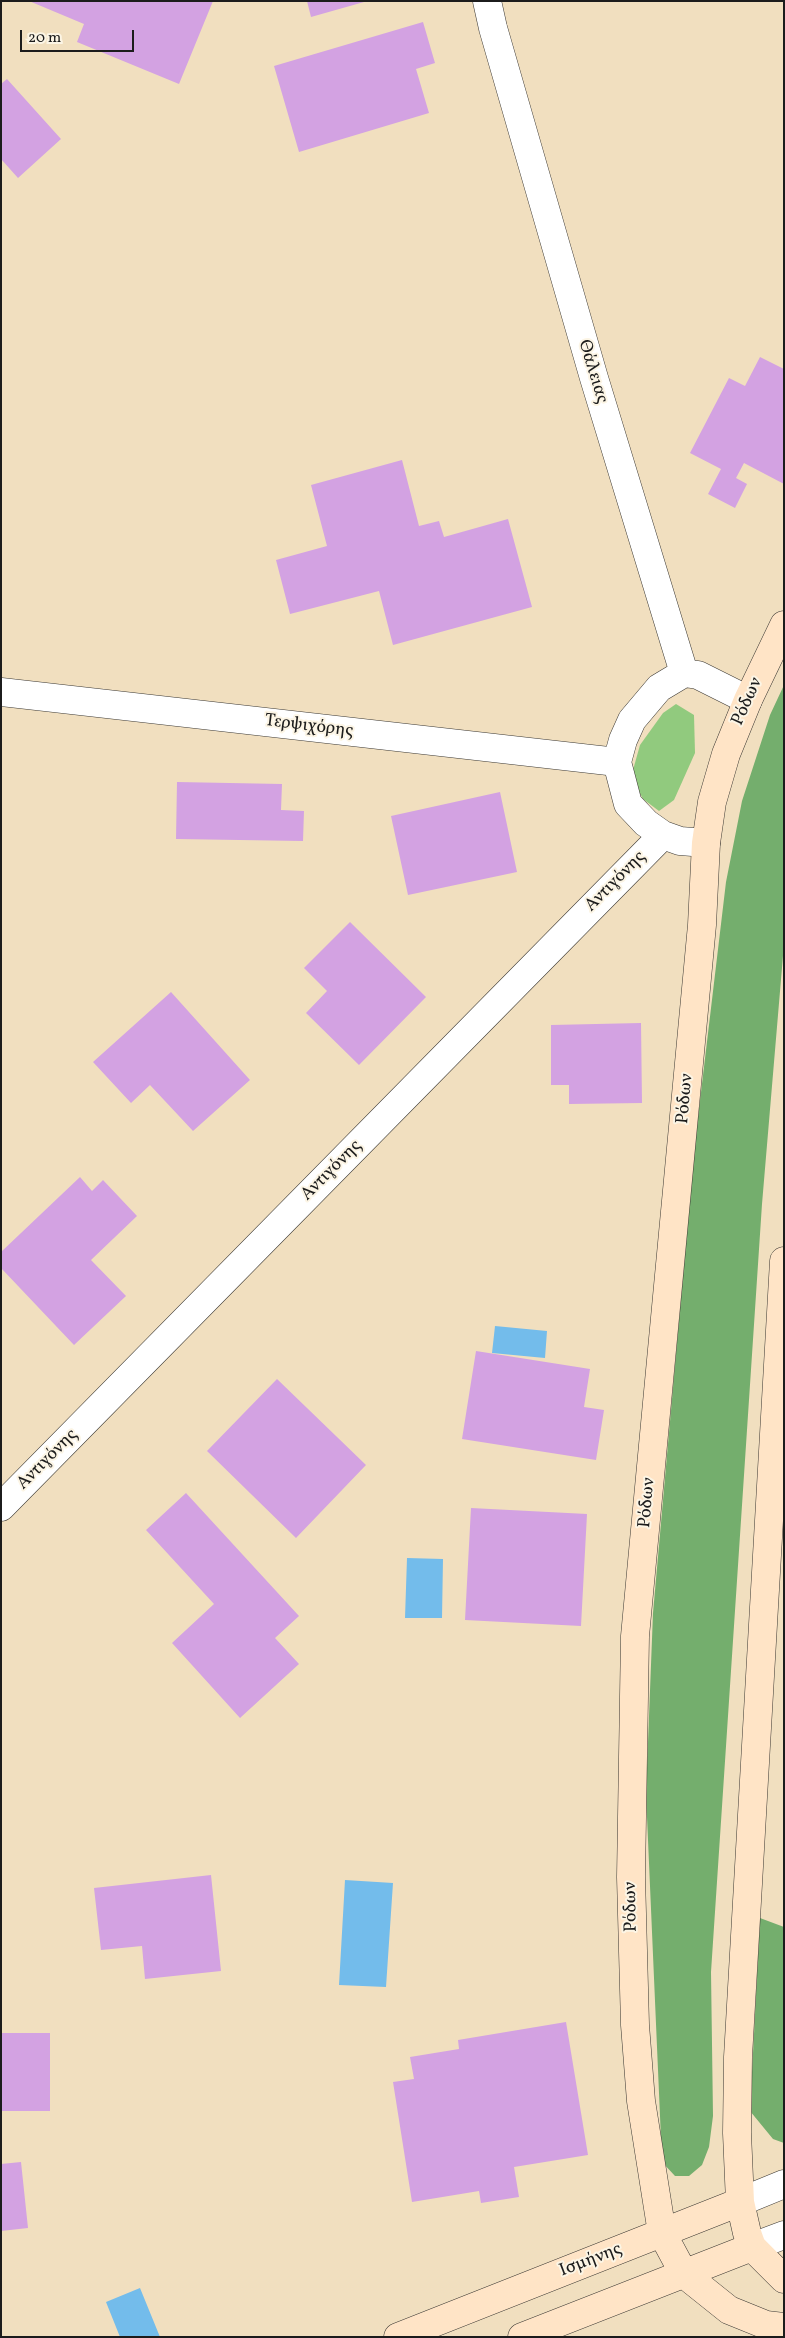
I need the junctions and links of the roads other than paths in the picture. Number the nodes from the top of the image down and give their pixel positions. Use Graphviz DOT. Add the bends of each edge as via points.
graph roads {
  1 [pos="487,1"];
  2 [pos="784,625"];
  3 [pos="684,673"];
  4 [pos="1,692"];
  5 [pos="748,700"];
  6 [pos="617,762"];
  7 [pos="663,835"];
  8 [pos="706,843"];
  9 [pos="784,1260"];
  10 [pos="1,1507"];
  11 [pos="784,2184"];
  12 [pos="740,2202"];
  13 [pos="662,2233"];
  14 [pos="784,2235"];
  15 [pos="752,2247"];
  16 [pos="684,2274"];
  17 [pos="784,2279"];
  18 [pos="784,2327"];
  19 [pos="398,2337"];
  20 [pos="522,2337"];
  1 -- 3 [label="street, Θάλειας" via="588,359"];
  2 -- 5 [label="street, Ρόδων"];
  3 -- 5 [label="street" via="698,675"];
  3 -- 6 [label="street" via="659,688 632,720 622,740"];
  4 -- 6 [label="street, Τερψιχόρης"];
  5 -- 8 [label="street, Ρόδων" via="726,754 712,802"];
  6 -- 7 [label="street" via="628,804"];
  7 -- 8 [label="street" via="680,841"];
  7 -- 10 [label="street, Αντιγόνης"];
  8 -- 13 [label="street, Ρόδων" via="702,925 635,1636 631,1877 635,2025 641,2101"];
  9 -- 12 [label="street" via="738,2058"];
  11 -- 12 [label="street, Ισμήνης"];
  12 -- 13 [label="street, Ισμήνης"];
  12 -- 15 [label="street"];
  13 -- 16 [label="street, Ρόδων"];
  13 -- 19 [label="street, Ισμήνης"];
  14 -- 15 [label="street"];
  15 -- 16 [label="street"];
  15 -- 17 [label="street"];
  16 -- 18 [label="street, Ρόδων" via="729,2310 766,2325"];
  16 -- 20 [label="street"];
}
